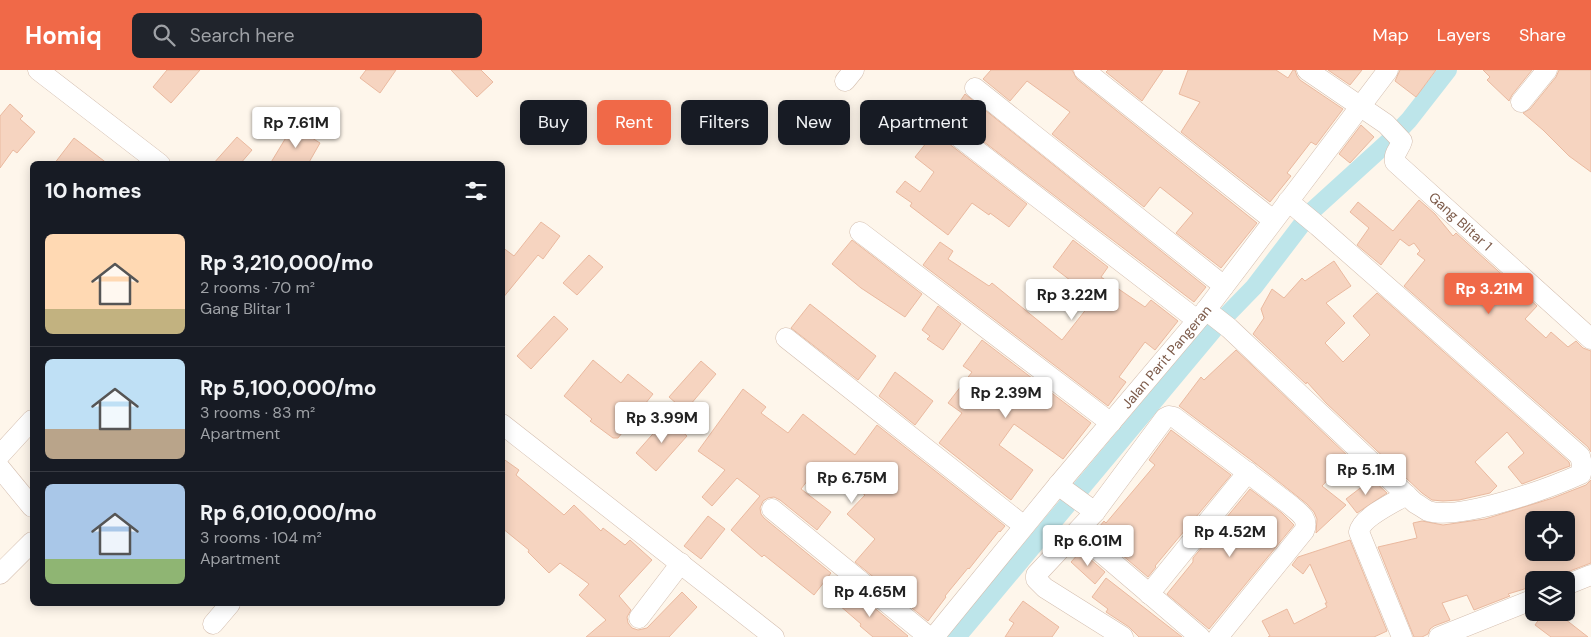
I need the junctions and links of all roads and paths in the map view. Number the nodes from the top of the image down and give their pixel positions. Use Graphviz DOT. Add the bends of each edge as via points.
graph roads {
  1 [pos="38,70"];
  2 [pos="1084,70"];
  3 [pos="1307,70"];
  4 [pos="1388,70"];
  5 [pos="1547,70"];
  6 [pos="975,88"];
  7 [pos="1521,102"];
  8 [pos="1360,106"];
  9 [pos="971,145"];
  10 [pos="156,161"];
  11 [pos="1292,205"];
  12 [pos="1273,220"];
  13 [pos="860,232"];
  14 [pos="1224,286"];
  15 [pos="1205,315"];
  16 [pos="786,338"];
  17 [pos="1591,339"];
  18 [pos="30,422"];
  19 [pos="1111,423"];
  20 [pos="505,426"];
  21 [pos="0,455"];
  22 [pos="0,468"];
  23 [pos="1248,472"];
  24 [pos="1061,488"];
  25 [pos="1407,495"];
  26 [pos="30,505"];
  27 [pos="772,509"];
  28 [pos="1091,509"];
  29 [pos="1024,526"];
  30 [pos="1077,532"];
  31 [pos="30,544"];
  32 [pos="681,563"];
  33 [pos="0,574"];
  34 [pos="1591,575"];
  35 [pos="1575,581"];
  36 [pos="1149,594"];
  37 [pos="1525,602"];
  38 [pos="228,606"];
  39 [pos="640,618"];
  40 [pos="213,624"];
  41 [pos="1450,635"];
  42 [pos="774,637"];
  43 [pos="929,637"];
  44 [pos="934,637"];
  45 [pos="1123,637"];
  46 [pos="1200,637"];
  47 [pos="1218,637"];
  48 [pos="1399,637"];
  1 -- 10 [label="street"];
  2 -- 12 [label="street"];
  3 -- 8 [label="street"];
  4 -- 8 [label="street, Jalan Parit Pangeran"];
  5 -- 7 [label="street"];
  6 -- 14 [label="street"];
  8 -- 11 [label="street, Jalan Parit Pangeran"];
  8 -- 17 [label="street, Gang Blitar 1" via="1393,130 1402,141 1395,153 1395,162"];
  9 -- 15 [label="street"];
  11 -- 12 [label="street, Jalan Parit Pangeran"];
  11 -- 25 [label="street" via="1580,456 1582,464 1582,474 1554,486 1469,510 1428,510"];
  12 -- 14 [label="street, Jalan Parit Pangeran"];
  13 -- 19 [label="street"];
  14 -- 15 [label="street, Jalan Parit Pangeran"];
  15 -- 19 [label="street, Jalan Parit Pangeran"];
  15 -- 25 [label="street" via="1229,328"];
  16 -- 29 [label="street"];
  18 -- 21 [label="street"];
  19 -- 24 [label="street, Jalan Parit Pangeran"];
  20 -- 32 [label="street"];
  22 -- 26 [label="street"];
  23 -- 28 [label="street" via="1169,416"];
  23 -- 36 [label="street"];
  23 -- 47 [label="street" via="1305,518 1306,525"];
  24 -- 28 [label="street"];
  24 -- 29 [label="street, Jalan Parit Pangeran"];
  25 -- 48 [label="street" via="1360,527"];
  27 -- 43 [label="street"];
  28 -- 30 [label="street"];
  29 -- 44 [label="street, Jalan Parit Pangeran"];
  30 -- 36 [label="street"];
  30 -- 45 [label="street" via="1036,574 1036,579 1044,588"];
  31 -- 33 [label="street"];
  32 -- 39 [label="street"];
  32 -- 42 [label="street"];
  34 -- 35 [label="street"];
  36 -- 46 [label="street"];
  37 -- 41 [label="street"];
  38 -- 40 [label="street"];
}
